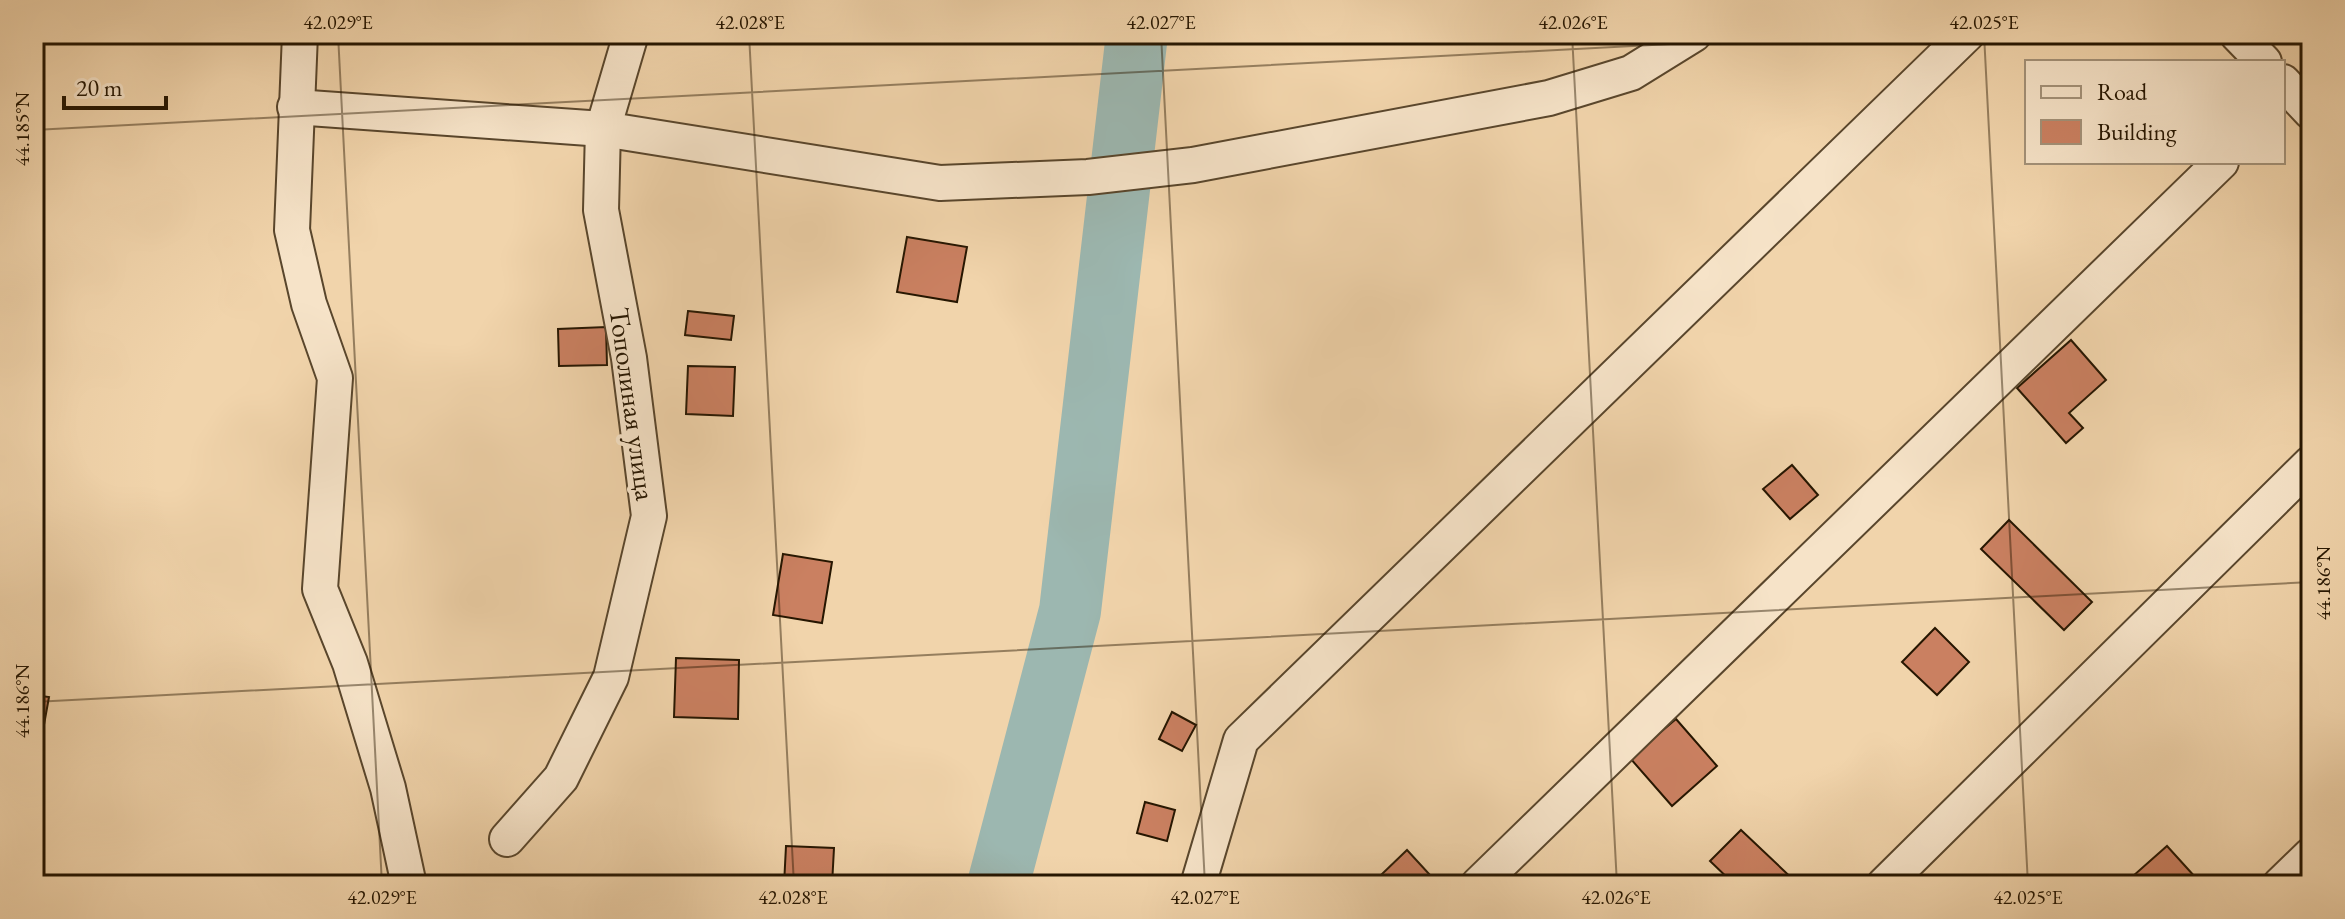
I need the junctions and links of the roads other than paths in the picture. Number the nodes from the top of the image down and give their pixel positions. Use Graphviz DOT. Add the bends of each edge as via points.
graph roads {
  1 [pos="300,34"];
  2 [pos="631,34"];
  3 [pos="1694,34"];
  4 [pos="1967,34"];
  5 [pos="2237,34"];
  6 [pos="2262,60"];
  7 [pos="295,107"];
  8 [pos="603,129"];
  9 [pos="2219,164"];
  10 [pos="2311,463"];
  11 [pos="507,839"];
  12 [pos="2311,855"];
  13 [pos="409,885"];
  14 [pos="1198,885"];
  15 [pos="1478,885"];
  16 [pos="1884,885"];
  17 [pos="2280,885"];
  1 -- 7 [label="street"];
  2 -- 8 [label="street, Тополиная улица"];
  3 -- 8 [label="street" via="1631,73 1549,98 1193,165 1088,177 940,183"];
  4 -- 14 [label="street" via="1241,740"];
  5 -- 6 [label="street"];
  7 -- 8 [label="street"];
  7 -- 13 [label="street" via="292,230 309,304 335,378 320,589 350,663 388,788"];
  8 -- 11 [label="street, Тополиная улица" via="601,210 629,358 649,516 611,677 561,778"];
  9 -- 15 [label="street"];
  10 -- 16 [label="street"];
  12 -- 17 [label="street"];
}
